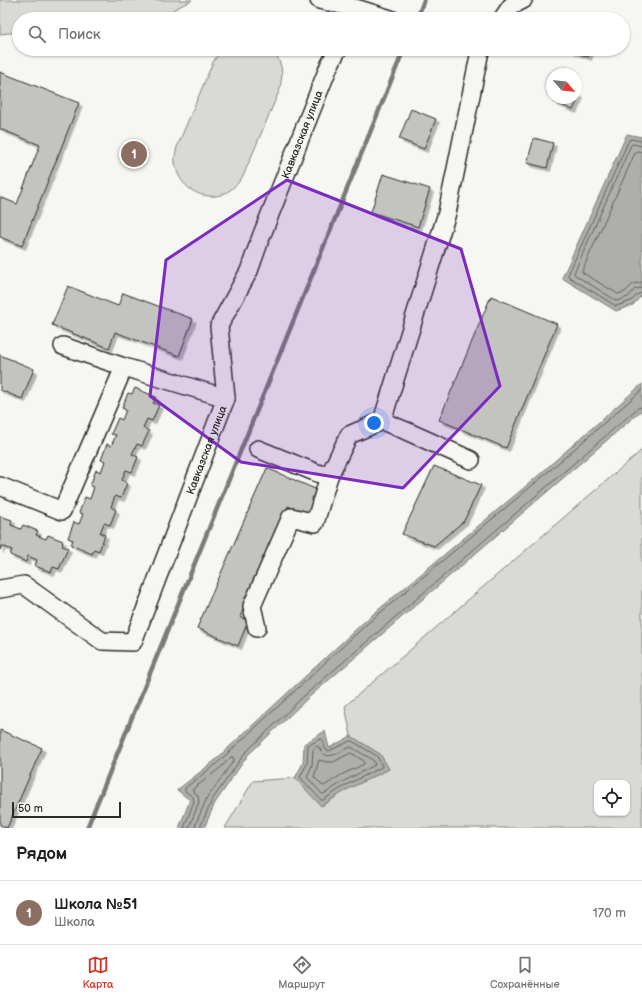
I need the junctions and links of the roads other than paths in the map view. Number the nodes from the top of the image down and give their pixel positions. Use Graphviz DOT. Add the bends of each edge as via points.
graph roads {
  1 [pos="319,0"];
  2 [pos="523,0"];
  3 [pos="359,9"];
  4 [pos="507,12"];
  5 [pos="334,56"];
  6 [pos="478,56"];
  7 [pos="63,346"];
  8 [pos="124,367"];
  9 [pos="226,398"];
  10 [pos="382,421"];
  11 [pos="258,449"];
  12 [pos="471,460"];
  13 [pos="329,476"];
  14 [pos="0,486"];
  15 [pos="0,589"];
  16 [pos="257,628"];
  1 -- 3 [label="street"];
  2 -- 4 [label="street" via="511,6"];
  5 -- 9 [label="street, Кавказская улица" via="249,270 219,326"];
  6 -- 10 [label="street" via="446,213"];
  7 -- 8 [label="street"];
  8 -- 9 [label="street"];
  8 -- 14 [label="street" via="62,511"];
  9 -- 15 [label="street, Кавказская улица" via="133,642 102,641 24,585"];
  10 -- 12 [label="street"];
  10 -- 13 [label="street" via="349,435"];
  11 -- 13 [label="street"];
  13 -- 16 [label="street" via="314,523 291,517 252,606"];
}
